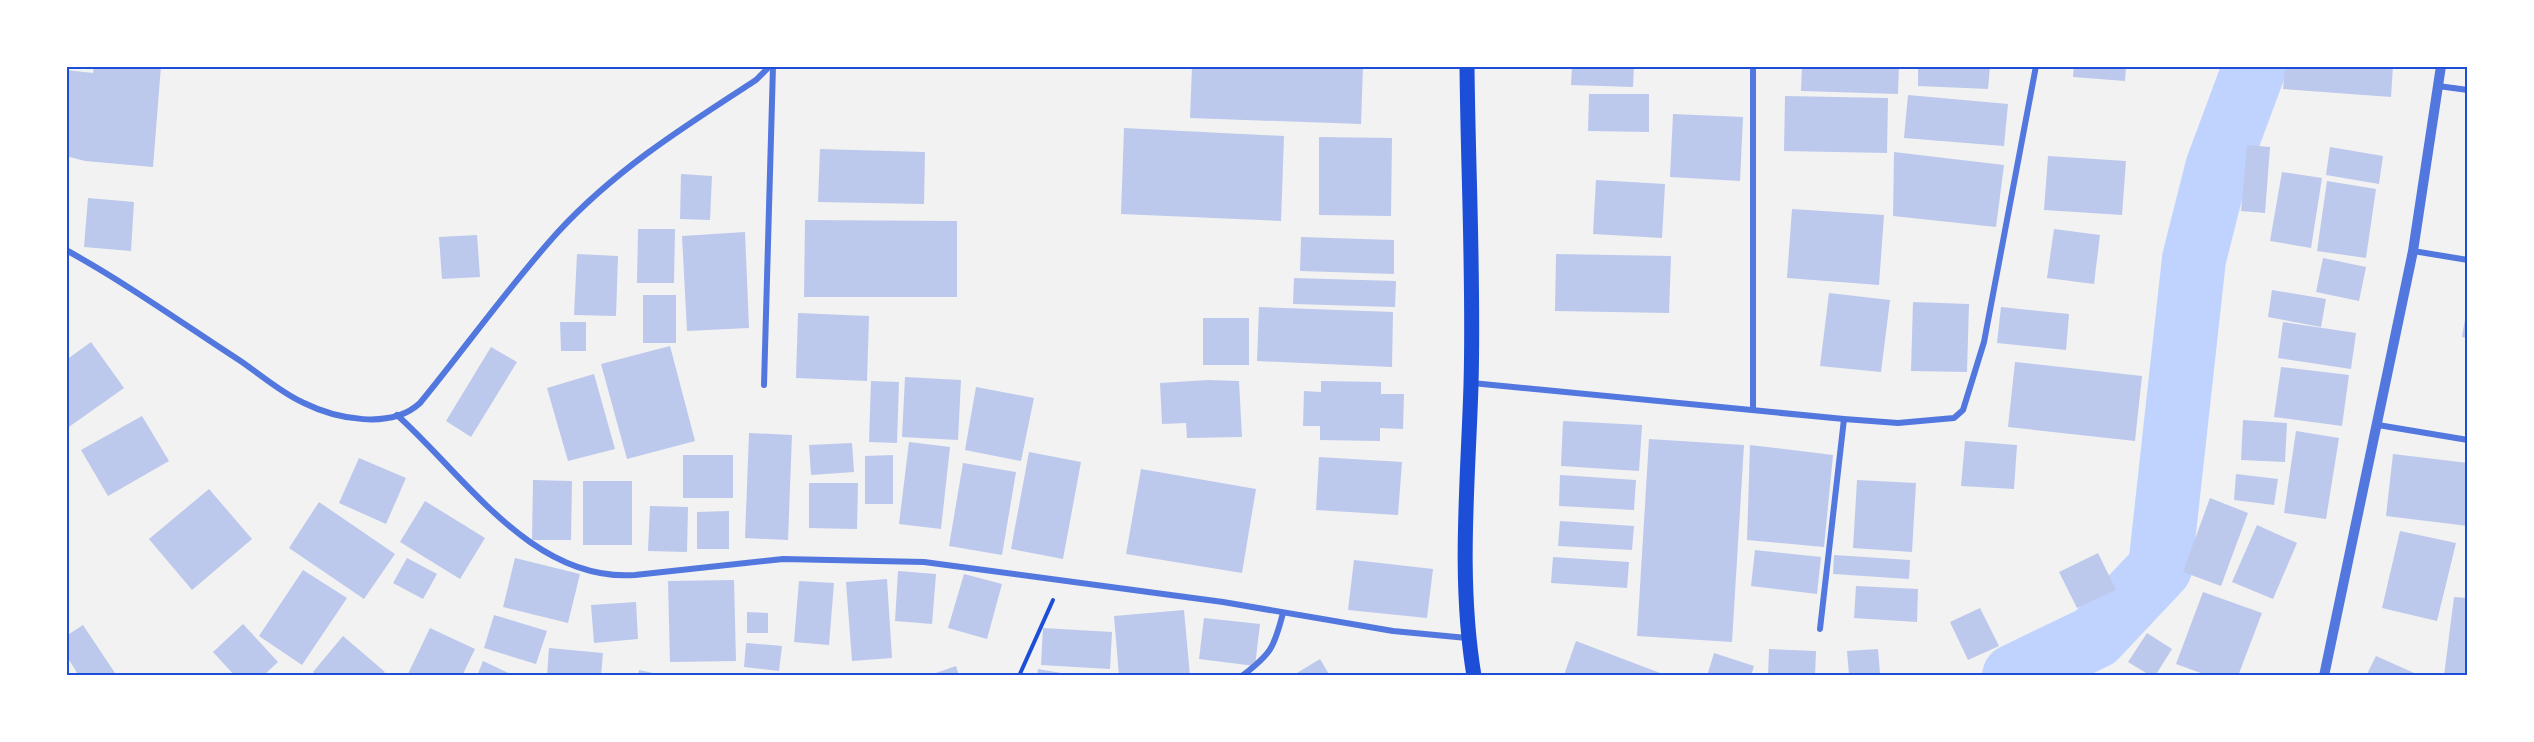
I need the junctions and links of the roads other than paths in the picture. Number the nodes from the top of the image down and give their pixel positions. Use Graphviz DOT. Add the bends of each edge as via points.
graph roads {
  1 [pos="772,66"];
  2 [pos="1467,66"];
  3 [pos="1753,66"];
  4 [pos="2036,66"];
  5 [pos="2441,66"];
  6 [pos="2438,86"];
  7 [pos="2468,90"];
  8 [pos="66,250"];
  9 [pos="2413,251"];
  10 [pos="2468,260"];
  11 [pos="1471,383"];
  12 [pos="764,385"];
  13 [pos="1753,410"];
  14 [pos="397,415"];
  15 [pos="1844,419"];
  16 [pos="2378,425"];
  17 [pos="2468,440"];
  18 [pos="1283,613"];
  19 [pos="1820,629"];
  20 [pos="1468,638"];
  21 [pos="1242,676"];
  22 [pos="1474,676"];
  23 [pos="2324,676"];
  1 -- 12 [label="street"];
  1 -- 14 [label="street" via="651,148 595,196 558,232 420,403"];
  2 -- 11 [label="main road"];
  3 -- 13 [label="street"];
  4 -- 15 [label="street" via="1984,342 1963,410 1954,418 1908,422"];
  5 -- 6 [label="street"];
  6 -- 7 [label="street"];
  6 -- 9 [label="street"];
  8 -- 14 [label="street" via="119,279 304,403 359,420"];
  9 -- 10 [label="street"];
  9 -- 16 [label="street"];
  11 -- 13 [label="street"];
  11 -- 20 [label="main road" via="1464,557"];
  13 -- 15 [label="street"];
  14 -- 18 [label="street" via="526,541 573,565 624,575 783,559 924,562"];
  15 -- 19 [label="street"];
  16 -- 17 [label="street"];
  16 -- 23 [label="street"];
  18 -- 20 [label="street" via="1393,631"];
  18 -- 21 [label="street" via="1267,657"];
  20 -- 22 [label="main road"];
}
